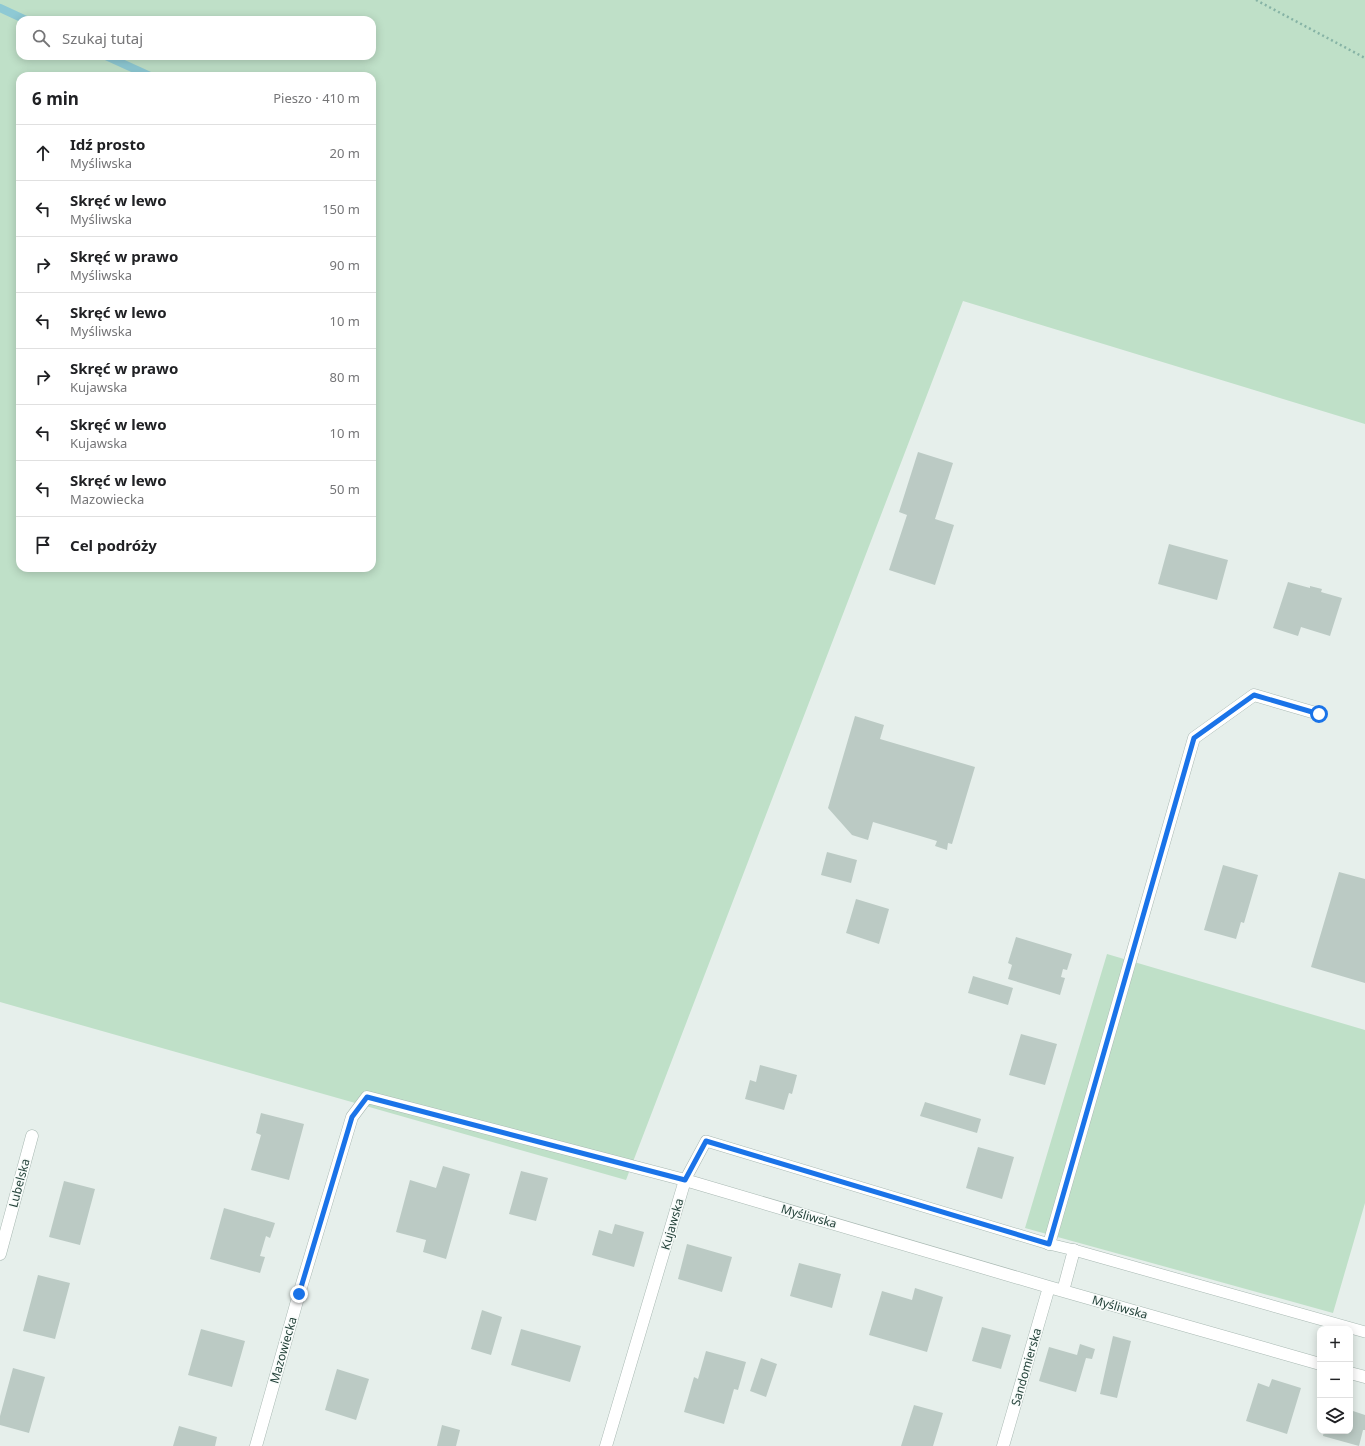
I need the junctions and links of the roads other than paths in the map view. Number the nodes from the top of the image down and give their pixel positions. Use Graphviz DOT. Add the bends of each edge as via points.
graph roads {
  1 [pos="1319,714"];
  2 [pos="32,1136"];
  3 [pos="685,1180"];
  4 [pos="1049,1244"];
  5 [pos="1074,1250"];
  6 [pos="0,1254"];
  7 [pos="1049,1287"];
  8 [pos="1063,1291"];
  9 [pos="1365,1332"];
  10 [pos="1317,1363"];
  11 [pos="1353,1374"];
  12 [pos="1365,1377"];
  13 [pos="256,1446"];
  14 [pos="606,1446"];
  15 [pos="1003,1446"];
  1 -- 4 [label="street" via="1254,695 1194,738"];
  2 -- 6 [label="street, Lubelska"];
  3 -- 4 [label="lane" via="706,1141"];
  3 -- 7 [label="street, Myśliwska"];
  3 -- 13 [label="street, Mazowiecka" via="367,1097 352,1117"];
  3 -- 14 [label="street, Kujawska"];
  4 -- 5 [label="lane"];
  5 -- 8 [label="street"];
  5 -- 9 [label="lane"];
  7 -- 8 [label="street, Myśliwska"];
  7 -- 15 [label="street, Sandomierska"];
  8 -- 10 [label="street, Myśliwska"];
  11 -- 12 [label="street"];
}
